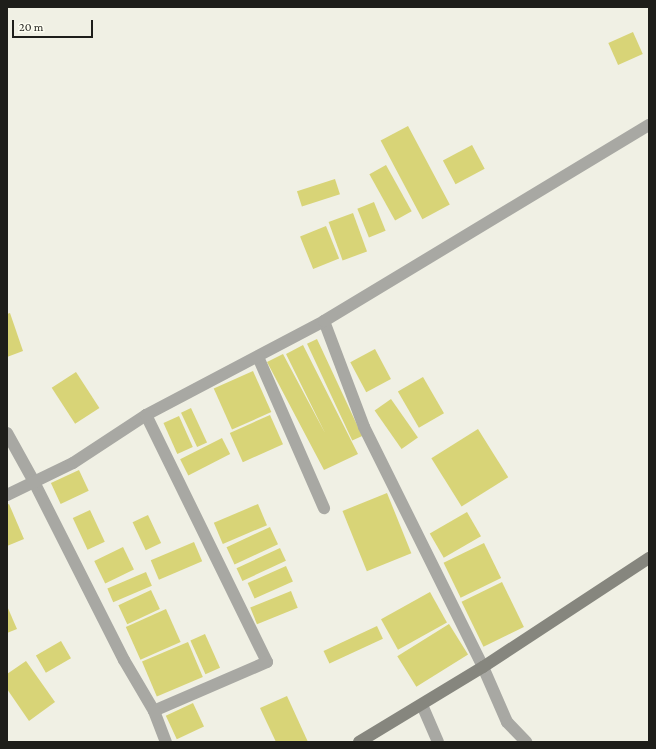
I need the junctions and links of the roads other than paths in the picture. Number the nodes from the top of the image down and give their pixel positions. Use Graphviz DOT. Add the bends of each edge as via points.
graph roads {
  1 [pos="649,125"];
  2 [pos="324,321"];
  3 [pos="258,357"];
  4 [pos="146,415"];
  5 [pos="7,433"];
  6 [pos="33,480"];
  7 [pos="7,494"];
  8 [pos="324,508"];
  9 [pos="649,558"];
  10 [pos="483,667"];
  11 [pos="422,705"];
  12 [pos="154,711"];
  13 [pos="166,742"];
  14 [pos="359,742"];
  15 [pos="438,742"];
  16 [pos="526,742"];
  1 -- 2 [label="street"];
  2 -- 3 [label="street"];
  2 -- 10 [label="street" via="364,427"];
  3 -- 4 [label="street"];
  3 -- 8 [label="street"];
  4 -- 6 [label="street" via="73,463"];
  4 -- 12 [label="street" via="267,662"];
  5 -- 6 [label="street"];
  6 -- 7 [label="street"];
  6 -- 12 [label="street" via="124,660"];
  9 -- 10 [label="main road"];
  10 -- 11 [label="main road"];
  10 -- 16 [label="street" via="507,722"];
  11 -- 14 [label="main road"];
  11 -- 15 [label="street"];
  12 -- 13 [label="street"];
}
